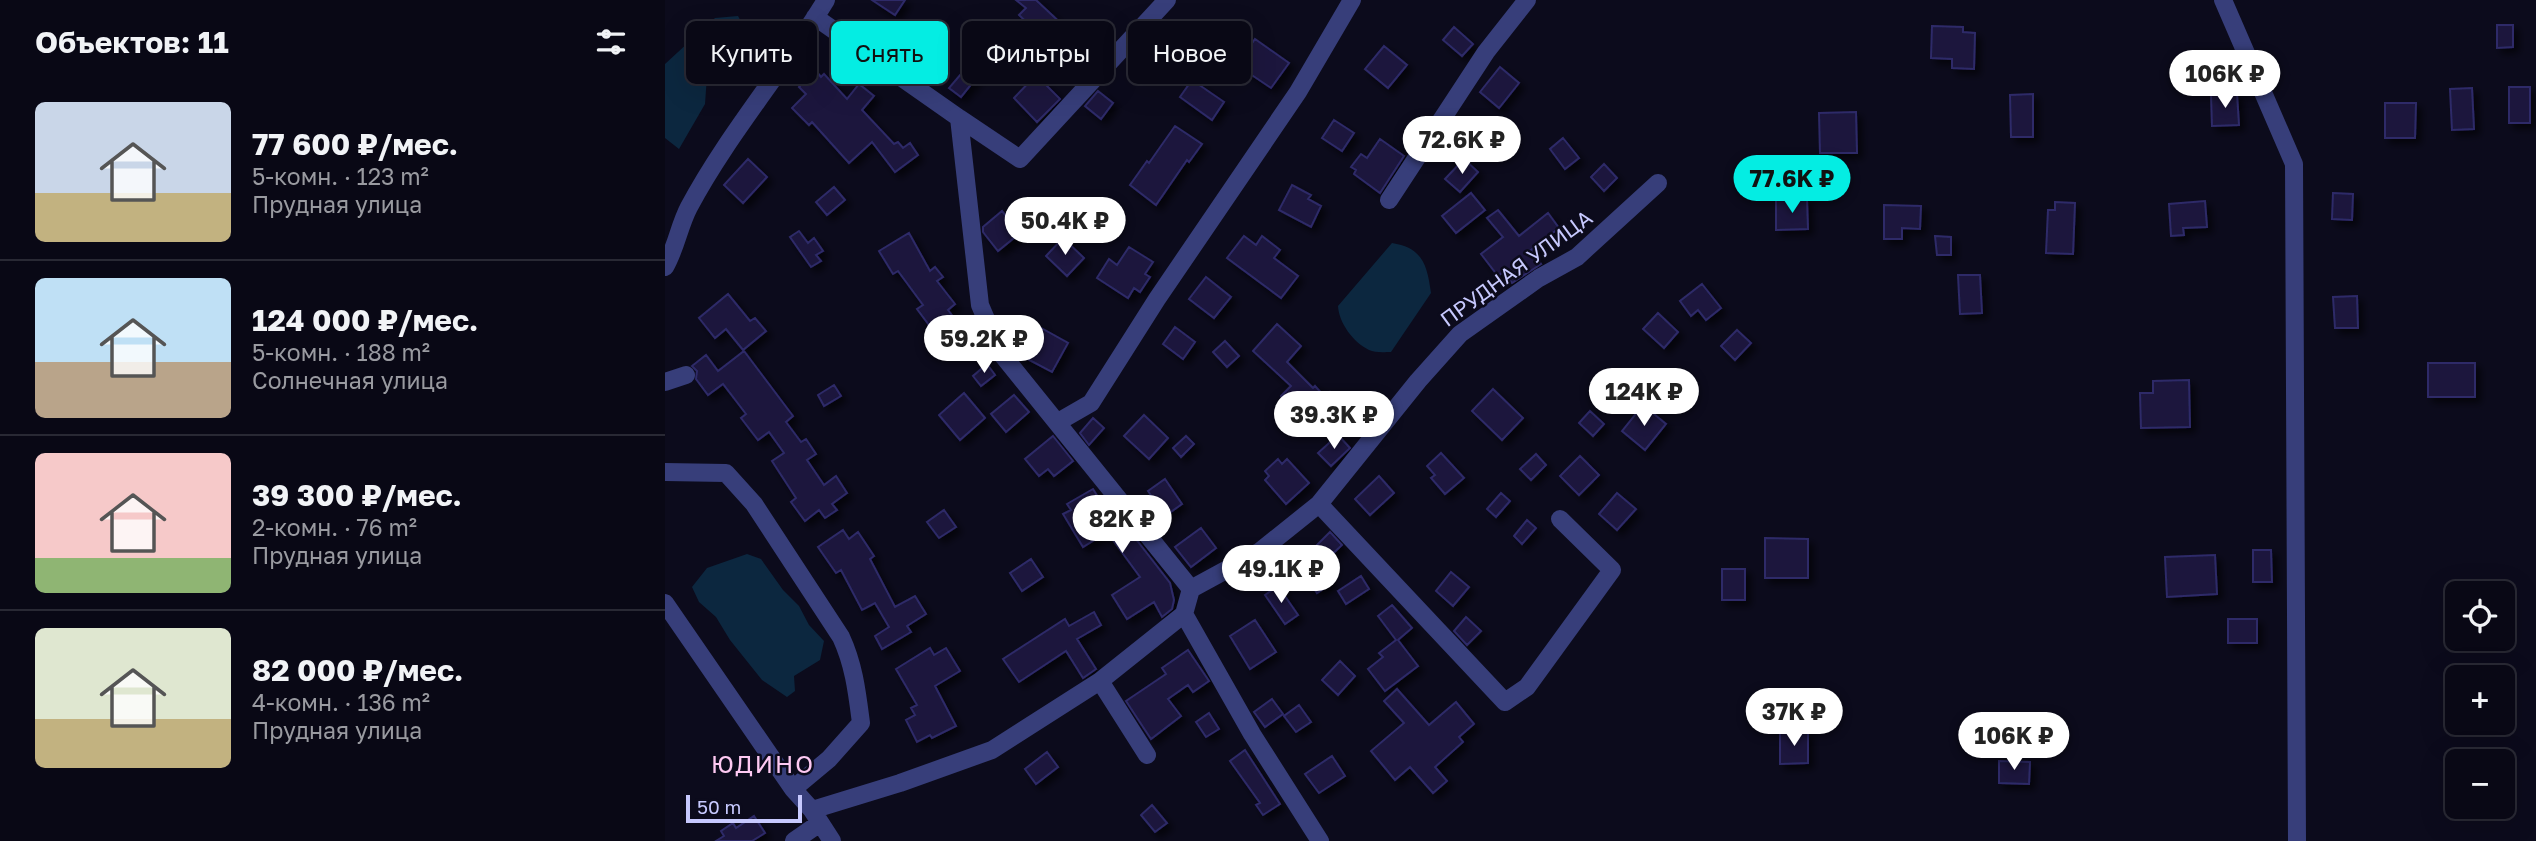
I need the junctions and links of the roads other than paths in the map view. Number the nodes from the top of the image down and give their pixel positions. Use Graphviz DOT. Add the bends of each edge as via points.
graph roads {
  1 [pos="826,0"];
  2 [pos="1167,0"];
  3 [pos="1352,0"];
  4 [pos="1527,0"];
  5 [pos="2223,0"];
  6 [pos="815,17"];
  7 [pos="959,118"];
  8 [pos="1658,183"];
  9 [pos="1389,200"];
  10 [pos="665,267"];
  11 [pos="686,375"];
  12 [pos="665,382"];
  13 [pos="1058,422"];
  14 [pos="665,472"];
  15 [pos="1319,504"];
  16 [pos="1560,519"];
  17 [pos="1191,589"];
  18 [pos="665,603"];
  19 [pos="1184,614"];
  20 [pos="1100,681"];
  21 [pos="1147,754"];
  22 [pos="793,789"];
  23 [pos="816,817"];
  24 [pos="794,841"];
  25 [pos="832,841"];
  26 [pos="1319,841"];
  27 [pos="2297,841"];
  1 -- 6 [label="street"];
  2 -- 7 [label="street" via="1020,159"];
  3 -- 13 [label="street" via="1298,92 1091,403"];
  4 -- 9 [label="street" via="1486,52"];
  5 -- 27 [label="street" via="2294,164"];
  6 -- 7 [label="street"];
  6 -- 10 [label="street" via="688,209"];
  7 -- 13 [label="street" via="980,305 1000,352"];
  8 -- 15 [label="street, ПРУДНАЯ УЛИЦА" via="1577,257 1460,334"];
  11 -- 12 [label="street"];
  13 -- 17 [label="street"];
  14 -- 22 [label="street" via="726,473 754,504 850,656 861,723 829,760"];
  15 -- 16 [label="street" via="1504,702 1527,687 1612,570"];
  15 -- 17 [label="street, ПРУДНАЯ УЛИЦА" via="1259,552"];
  17 -- 19 [label="street"];
  18 -- 22 [label="street"];
  19 -- 20 [label="street"];
  19 -- 26 [label="street"];
  20 -- 21 [label="street"];
  20 -- 23 [label="street" via="992,750"];
  22 -- 23 [label="street"];
  23 -- 24 [label="street"];
  23 -- 25 [label="street"];
}
